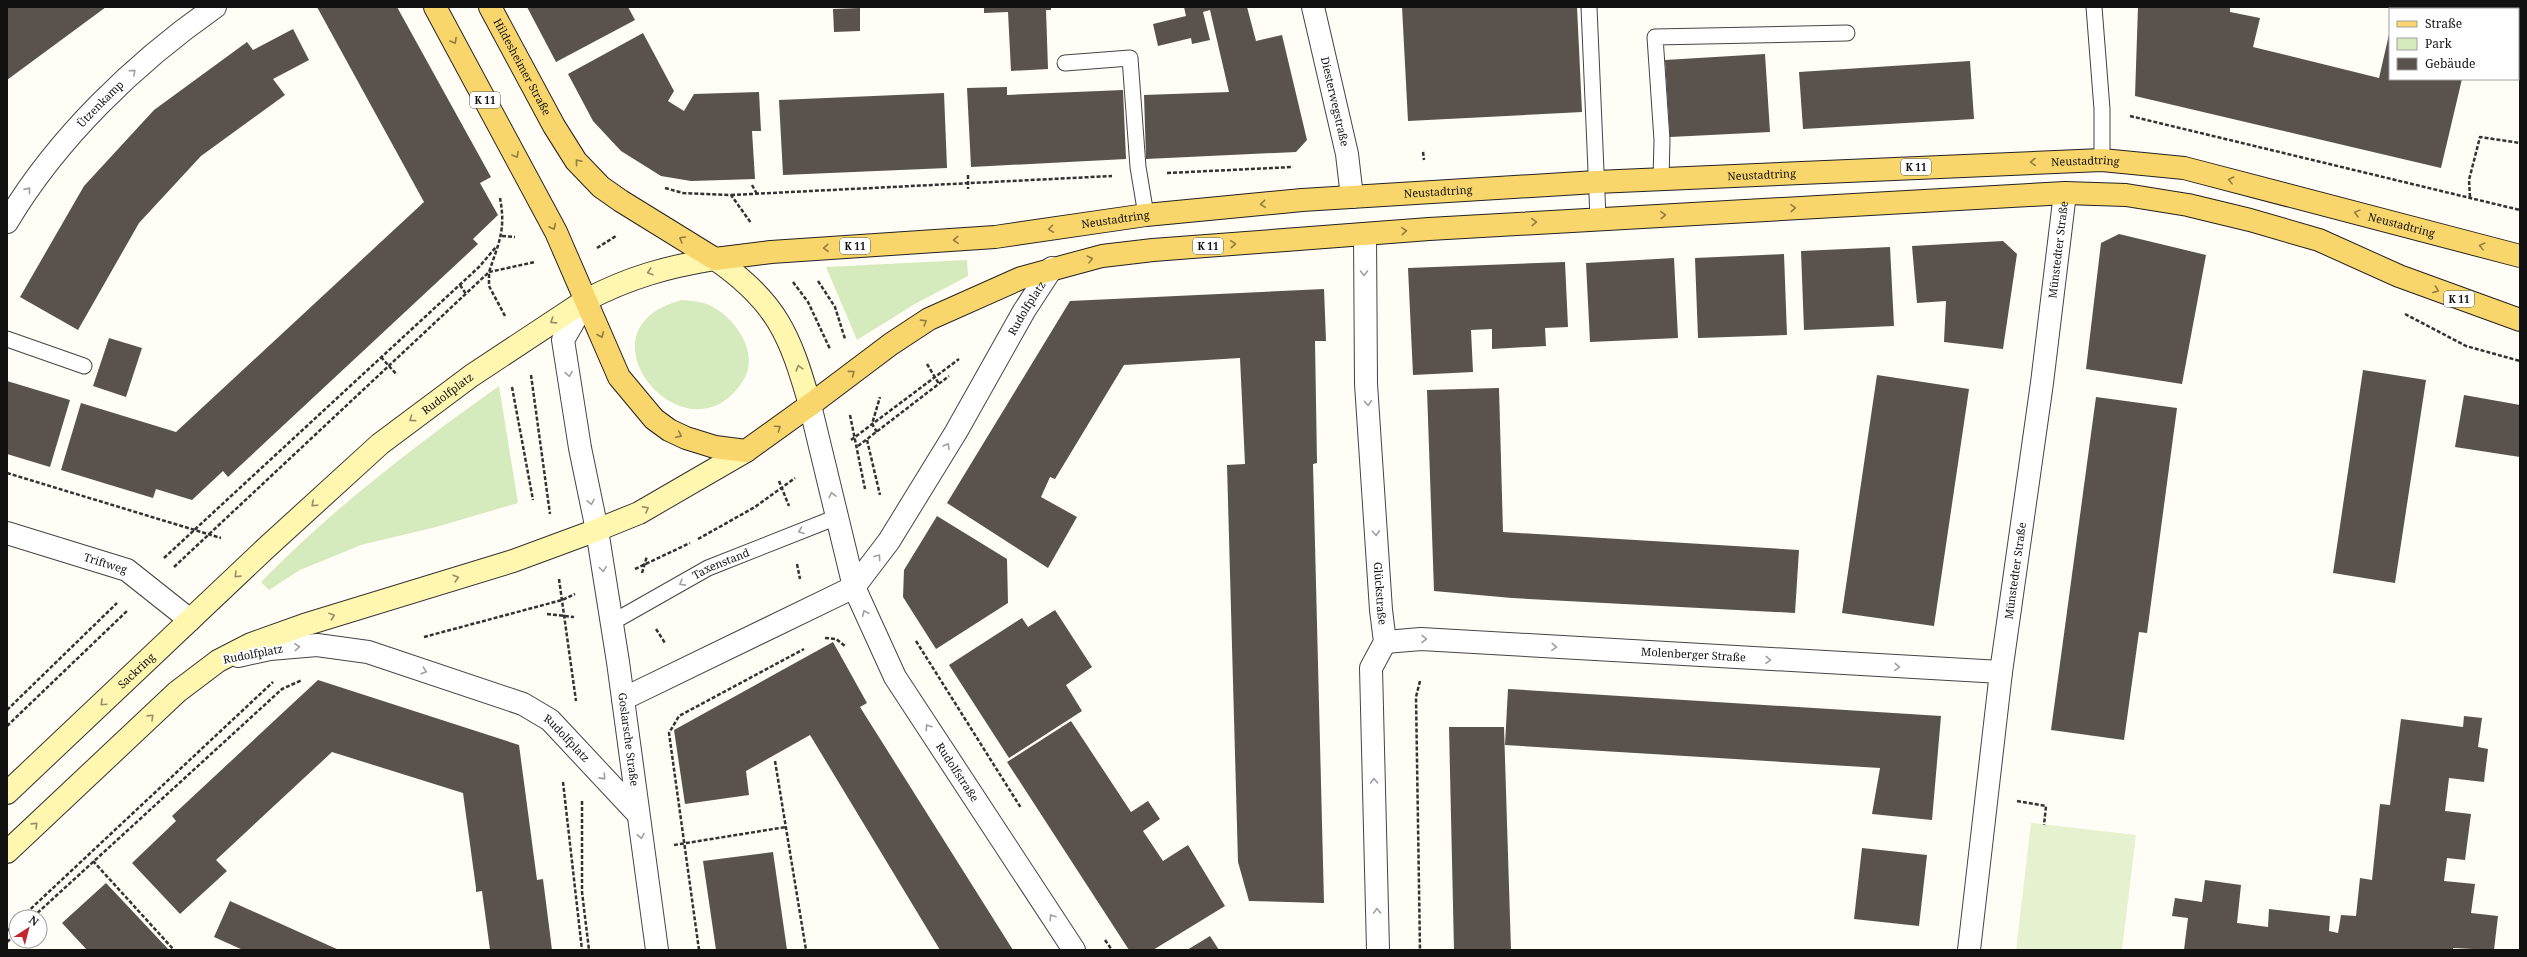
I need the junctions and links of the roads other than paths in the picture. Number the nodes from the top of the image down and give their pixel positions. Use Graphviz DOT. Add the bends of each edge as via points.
graph roads {
  1 [pos="215,7"];
  2 [pos="435,7"];
  3 [pos="490,7"];
  4 [pos="1313,7"];
  5 [pos="1589,7"];
  6 [pos="2094,7"];
  7 [pos="1847,33"];
  8 [pos="1065,63"];
  9 [pos="2102,160"];
  10 [pos="1661,179"];
  11 [pos="1596,182"];
  12 [pos="2065,193"];
  13 [pos="1352,197"];
  14 [pos="1146,215"];
  15 [pos="1598,218"];
  16 [pos="7,222"];
  17 [pos="1365,234"];
  18 [pos="995,237"];
  19 [pos="2520,256"];
  20 [pos="715,259"];
  21 [pos="1052,268"];
  22 [pos="586,300"];
  23 [pos="2520,320"];
  24 [pos="7,339"];
  25 [pos="84,366"];
  26 [pos="810,405"];
  27 [pos="746,451"];
  28 [pos="837,517"];
  29 [pos="597,530"];
  30 [pos="7,533"];
  31 [pos="266,548"];
  32 [pos="854,587"];
  33 [pos="190,620"];
  34 [pos="611,623"];
  35 [pos="1385,642"];
  36 [pos="218,661"];
  37 [pos="2001,672"];
  38 [pos="623,699"];
  39 [pos="7,793"];
  40 [pos="637,813"];
  41 [pos="7,852"];
  42 [pos="657,950"];
  43 [pos="1074,950"];
  44 [pos="1378,950"];
  45 [pos="1969,950"];
  16 -- 1 [label="street, Ützenkamp, one-way" via="20,200 94,108 173,36"];
  2 -- 22 [label="main road, K 11, one-way" via="536,192"];
  20 -- 3 [label="main road, Hildesheimer Straße, one-way" via="601,187 576,160 554,126"];
  4 -- 13 [label="street, Diesterwegstraße" via="1347,154"];
  5 -- 11 [label="lane"];
  6 -- 9 [label="lane" via="2102,110"];
  7 -- 10 [label="lane" via="1655,37 1662,140"];
  8 -- 14 [label="lane" via="1130,58 1139,174"];
  9 -- 10 [label="main road, Neustadtring / K 11, one-way"];
  19 -- 9 [label="main road, Neustadtring / K 11, one-way" via="2184,168"];
  10 -- 11 [label="main road, Neustadtring / K 11"];
  11 -- 13 [label="main road, Neustadtring / K 11"];
  11 -- 15 [label="lane"];
  15 -- 12 [label="main road, K 11, one-way"];
  12 -- 23 [label="main road, K 11, one-way" via="2126,195 2250,220 2319,240 2399,276"];
  12 -- 37 [label="street, Münstedter Straße" via="2042,383"];
  13 -- 14 [label="main road, Neustadtring / K 11, one-way"];
  14 -- 18 [label="main road, Neustadtring / K 11, one-way"];
  17 -- 15 [label="main road, K 11, one-way"];
  21 -- 17 [label="main road, K 11, one-way" via="1102,256 1153,250"];
  17 -- 35 [label="street, Glückstraße, one-way" via="1366,384"];
  18 -- 20 [label="main road, Rudolfplatz / K 11, one-way" via="771,252"];
  20 -- 22 [label="main road, Rudolfplatz, one-way" via="665,267 631,278"];
  26 -- 20 [label="main road, one-way" via="795,353 768,305 744,279"];
  26 -- 21 [label="main road, Rudolfplatz / K 11, one-way" via="929,319 997,287"];
  32 -- 21 [label="street, Rudolfplatz, one-way" via="889,541"];
  22 -- 27 [label="main road, K 11, one-way" via="619,377 654,419 686,438 714,447"];
  22 -- 29 [label="street, one-way" via="563,340 580,448"];
  22 -- 31 [label="main road, Rudolfplatz, one-way" via="519,343 402,426"];
  24 -- 25 [label="lane"];
  27 -- 26 [label="main road, Rudolfplatz / K 11, one-way"];
  28 -- 26 [label="street, one-way"];
  29 -- 27 [label="main road, Rudolfplatz, one-way" via="639,513"];
  28 -- 32 [label="street"];
  28 -- 34 [label="lane, Taxenstand, one-way" via="708,568"];
  29 -- 34 [label="street, Goslarsche Straße, one-way"];
  36 -- 29 [label="main road, Rudolfplatz, one-way" via="251,644 304,625 513,561"];
  30 -- 33 [label="street, Triftweg" via="127,570"];
  31 -- 33 [label="main road, Sackring, one-way"];
  32 -- 38 [label="street, Rudolfplatz"];
  43 -- 32 [label="street, Rudolfstraße, one-way" via="895,677"];
  33 -- 39 [label="main road, Sackring, one-way"];
  34 -- 38 [label="street, Goslarsche Straße"];
  35 -- 37 [label="street, Molenberger Straße, one-way" via="1421,639"];
  44 -- 35 [label="street, one-way" via="1371,668"];
  36 -- 40 [label="street, Rudolfplatz, one-way" via="270,649 317,646 368,652 523,704 550,720"];
  41 -- 36 [label="main road, one-way" via="177,692"];
  37 -- 45 [label="street, Münstedter Straße"];
  38 -- 40 [label="street, Goslarsche Straße"];
  40 -- 42 [label="street, Goslarsche Straße, one-way"];
}
